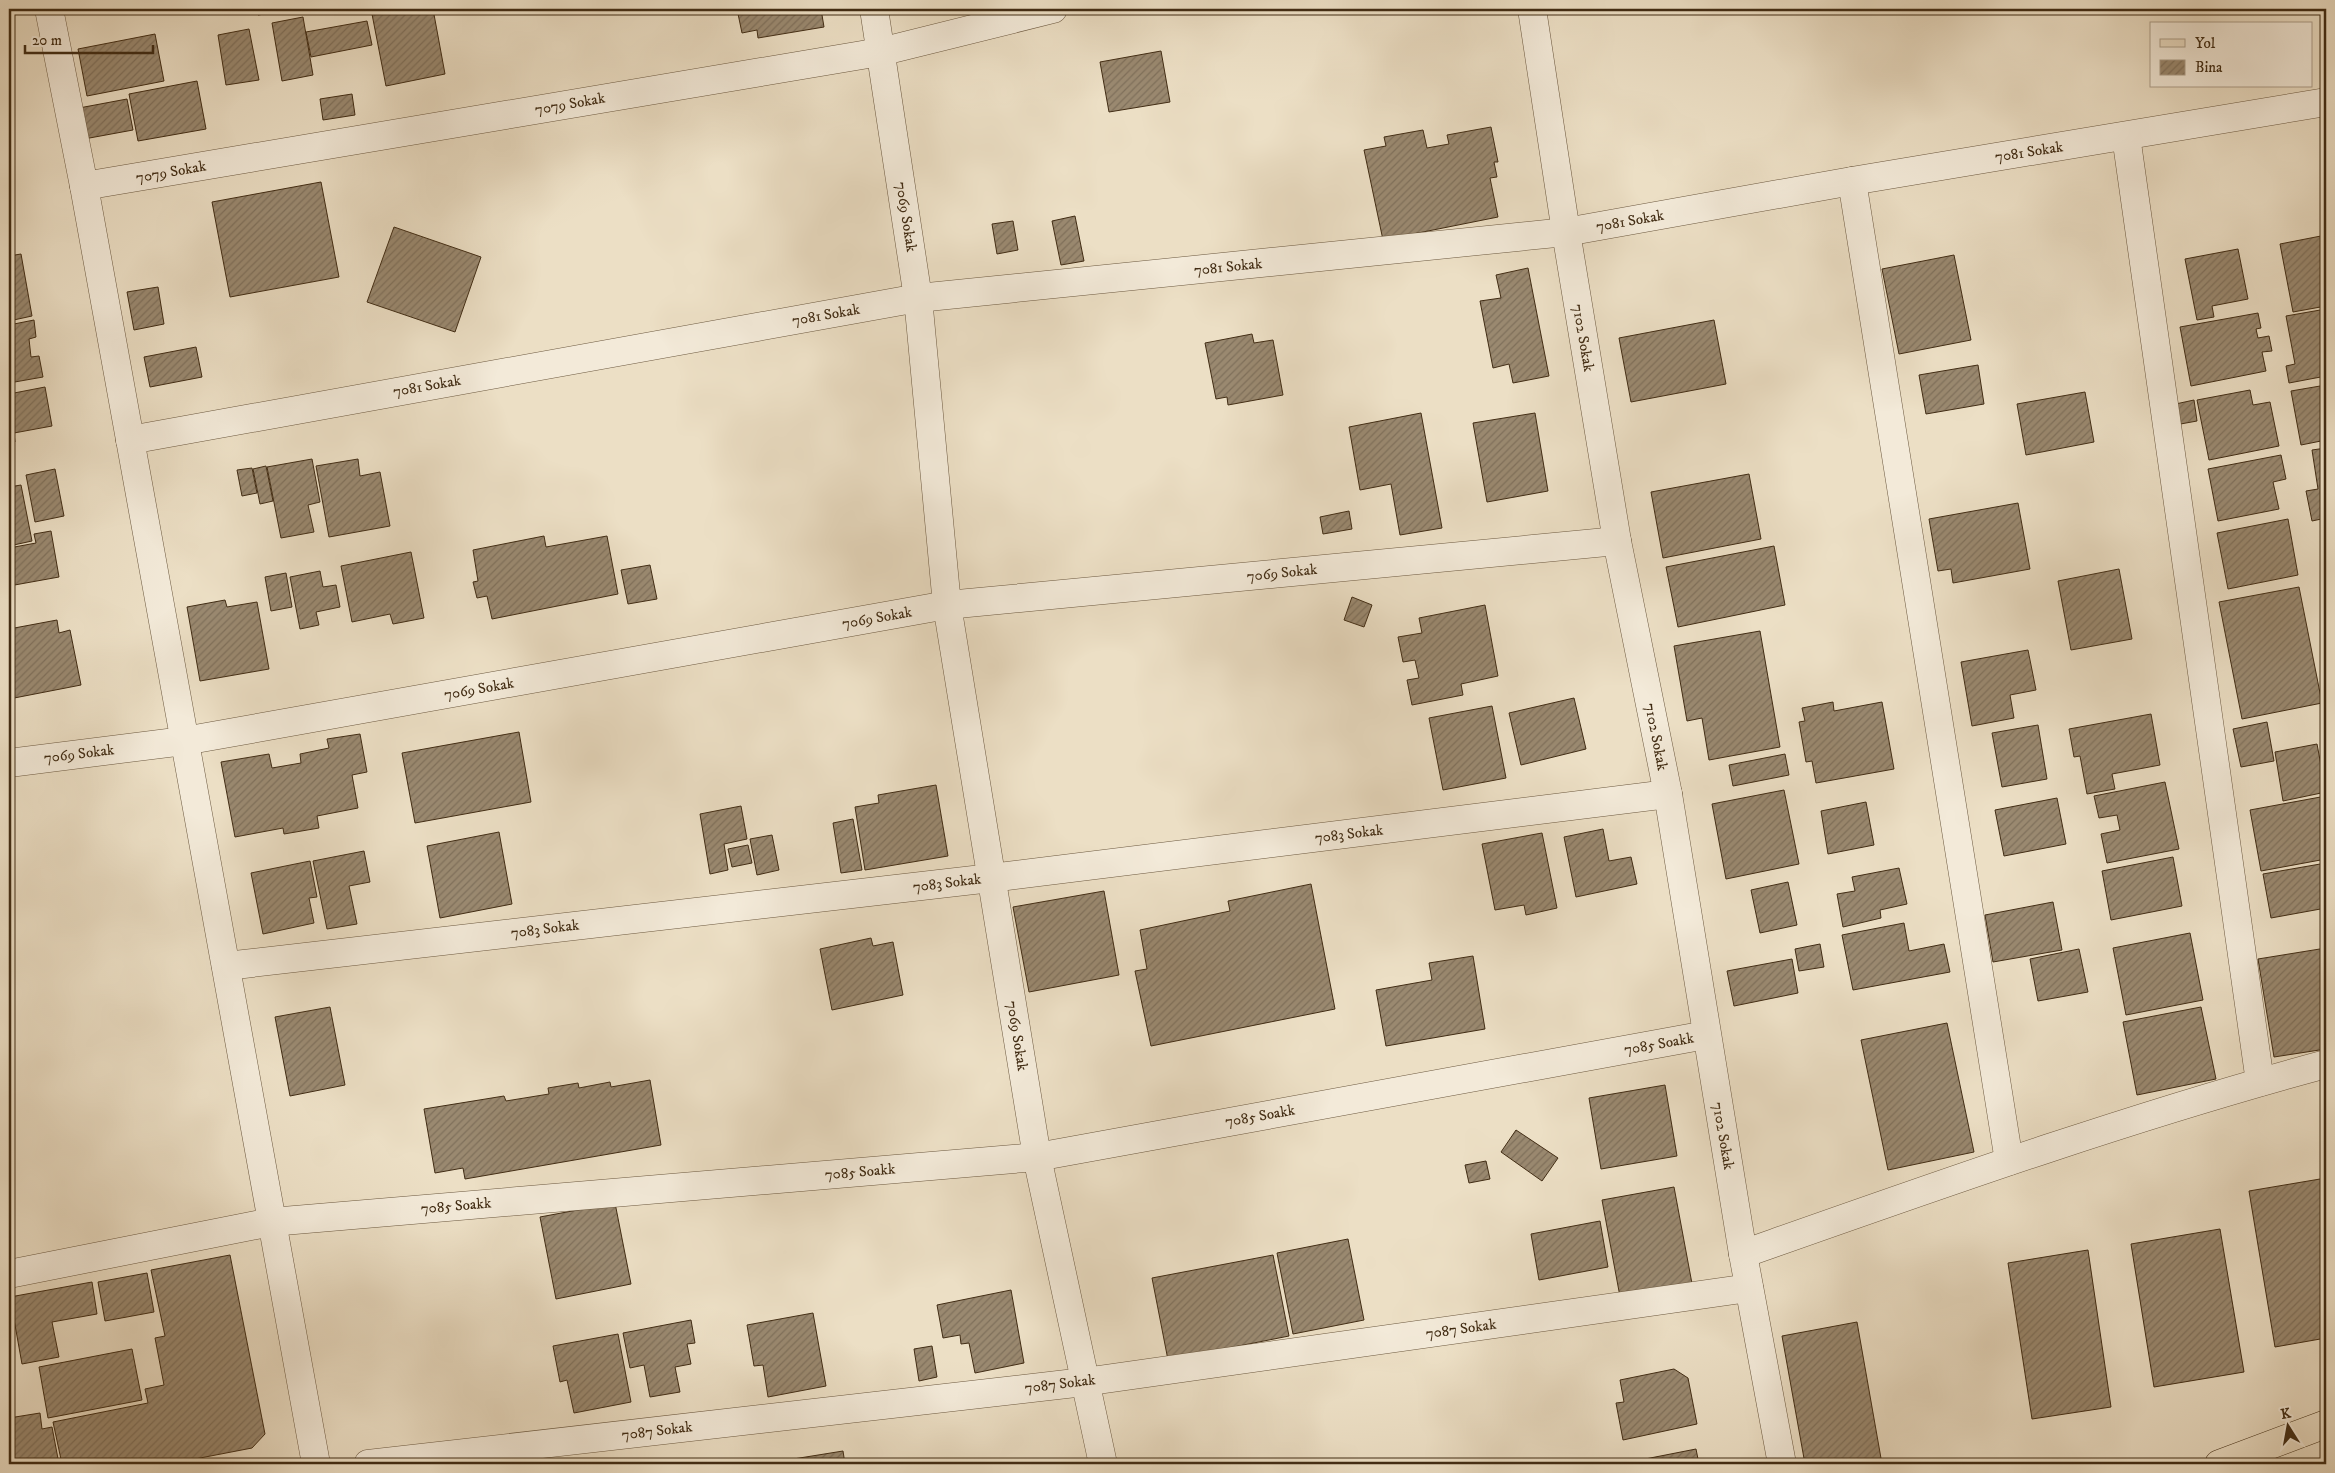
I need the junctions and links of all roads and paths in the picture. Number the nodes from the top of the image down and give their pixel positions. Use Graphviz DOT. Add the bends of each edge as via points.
graph roads {
  1 [pos="49,9"];
  2 [pos="874,9"];
  3 [pos="1053,9"];
  4 [pos="1532,9"];
  5 [pos="880,52"];
  6 [pos="2326,102"];
  7 [pos="2126,136"];
  8 [pos="1852,181"];
  9 [pos="84,186"];
  10 [pos="1566,232"];
  11 [pos="918,298"];
  12 [pos="130,440"];
  13 [pos="1618,541"];
  14 [pos="947,605"];
  15 [pos="184,741"];
  16 [pos="9,763"];
  17 [pos="1668,794"];
  18 [pos="991,878"];
  19 [pos="226,966"];
  20 [pos="1706,1036"];
  21 [pos="2326,1064"];
  22 [pos="2260,1082"];
  23 [pos="1036,1157"];
  24 [pos="2009,1161"];
  25 [pos="272,1222"];
  26 [pos="1743,1254"];
  27 [pos="9,1274"];
  28 [pos="1749,1288"];
  29 [pos="1084,1382"];
  30 [pos="2326,1424"];
  31 [pos="316,1464"];
  32 [pos="368,1464"];
  33 [pos="1103,1464"];
  34 [pos="1782,1464"];
  35 [pos="2220,1464"];
  1 -- 9 [label="street"];
  2 -- 5 [label="street, 7069 Sokak"];
  3 -- 5 [label="street, 7079 Sokak"];
  4 -- 10 [label="street, 7102 Sokak"];
  5 -- 9 [label="street, 7079 Sokak"];
  5 -- 11 [label="street, 7069 Sokak"];
  6 -- 7 [label="street, 7081 Sokak"];
  7 -- 8 [label="street, 7081 Sokak"];
  7 -- 22 [label="street"];
  8 -- 10 [label="street, 7081 Sokak"];
  8 -- 24 [label="street"];
  9 -- 12 [label="street"];
  10 -- 11 [label="street, 7081 Sokak"];
  10 -- 13 [label="street, 7102 Sokak"];
  11 -- 12 [label="street, 7081 Sokak"];
  11 -- 14 [label="street, 7069 Sokak"];
  12 -- 15 [label="street"];
  13 -- 14 [label="street, 7069 Sokak"];
  13 -- 17 [label="street, 7102 Sokak"];
  14 -- 15 [label="street, 7069 Sokak"];
  14 -- 18 [label="street, 7069 Sokak"];
  15 -- 16 [label="street, 7069 Sokak"];
  15 -- 19 [label="street"];
  17 -- 18 [label="street, 7083 Sokak"];
  17 -- 20 [label="street, 7102 Sokak"];
  18 -- 19 [label="street, 7083 Sokak"];
  18 -- 23 [label="street, 7069 Sokak"];
  19 -- 25 [label="street"];
  20 -- 23 [label="street, 7085 Soakk"];
  20 -- 26 [label="street, 7102 Sokak"];
  21 -- 22 [label="street"];
  22 -- 24 [label="street"];
  23 -- 25 [label="street, 7085 Soakk"];
  23 -- 29 [label="street, 7069 Sokak"];
  24 -- 26 [label="street"];
  25 -- 27 [label="street, 7085 Soakk"];
  25 -- 31 [label="street"];
  26 -- 28 [label="street, 7102 Sokak"];
  28 -- 29 [label="street, 7087 Sokak"];
  28 -- 34 [label="street, 7102 Sokak"];
  29 -- 32 [label="street, 7087 Sokak"];
  29 -- 33 [label="street, 7069 Sokak"];
  30 -- 35 [label="main road"];
}
